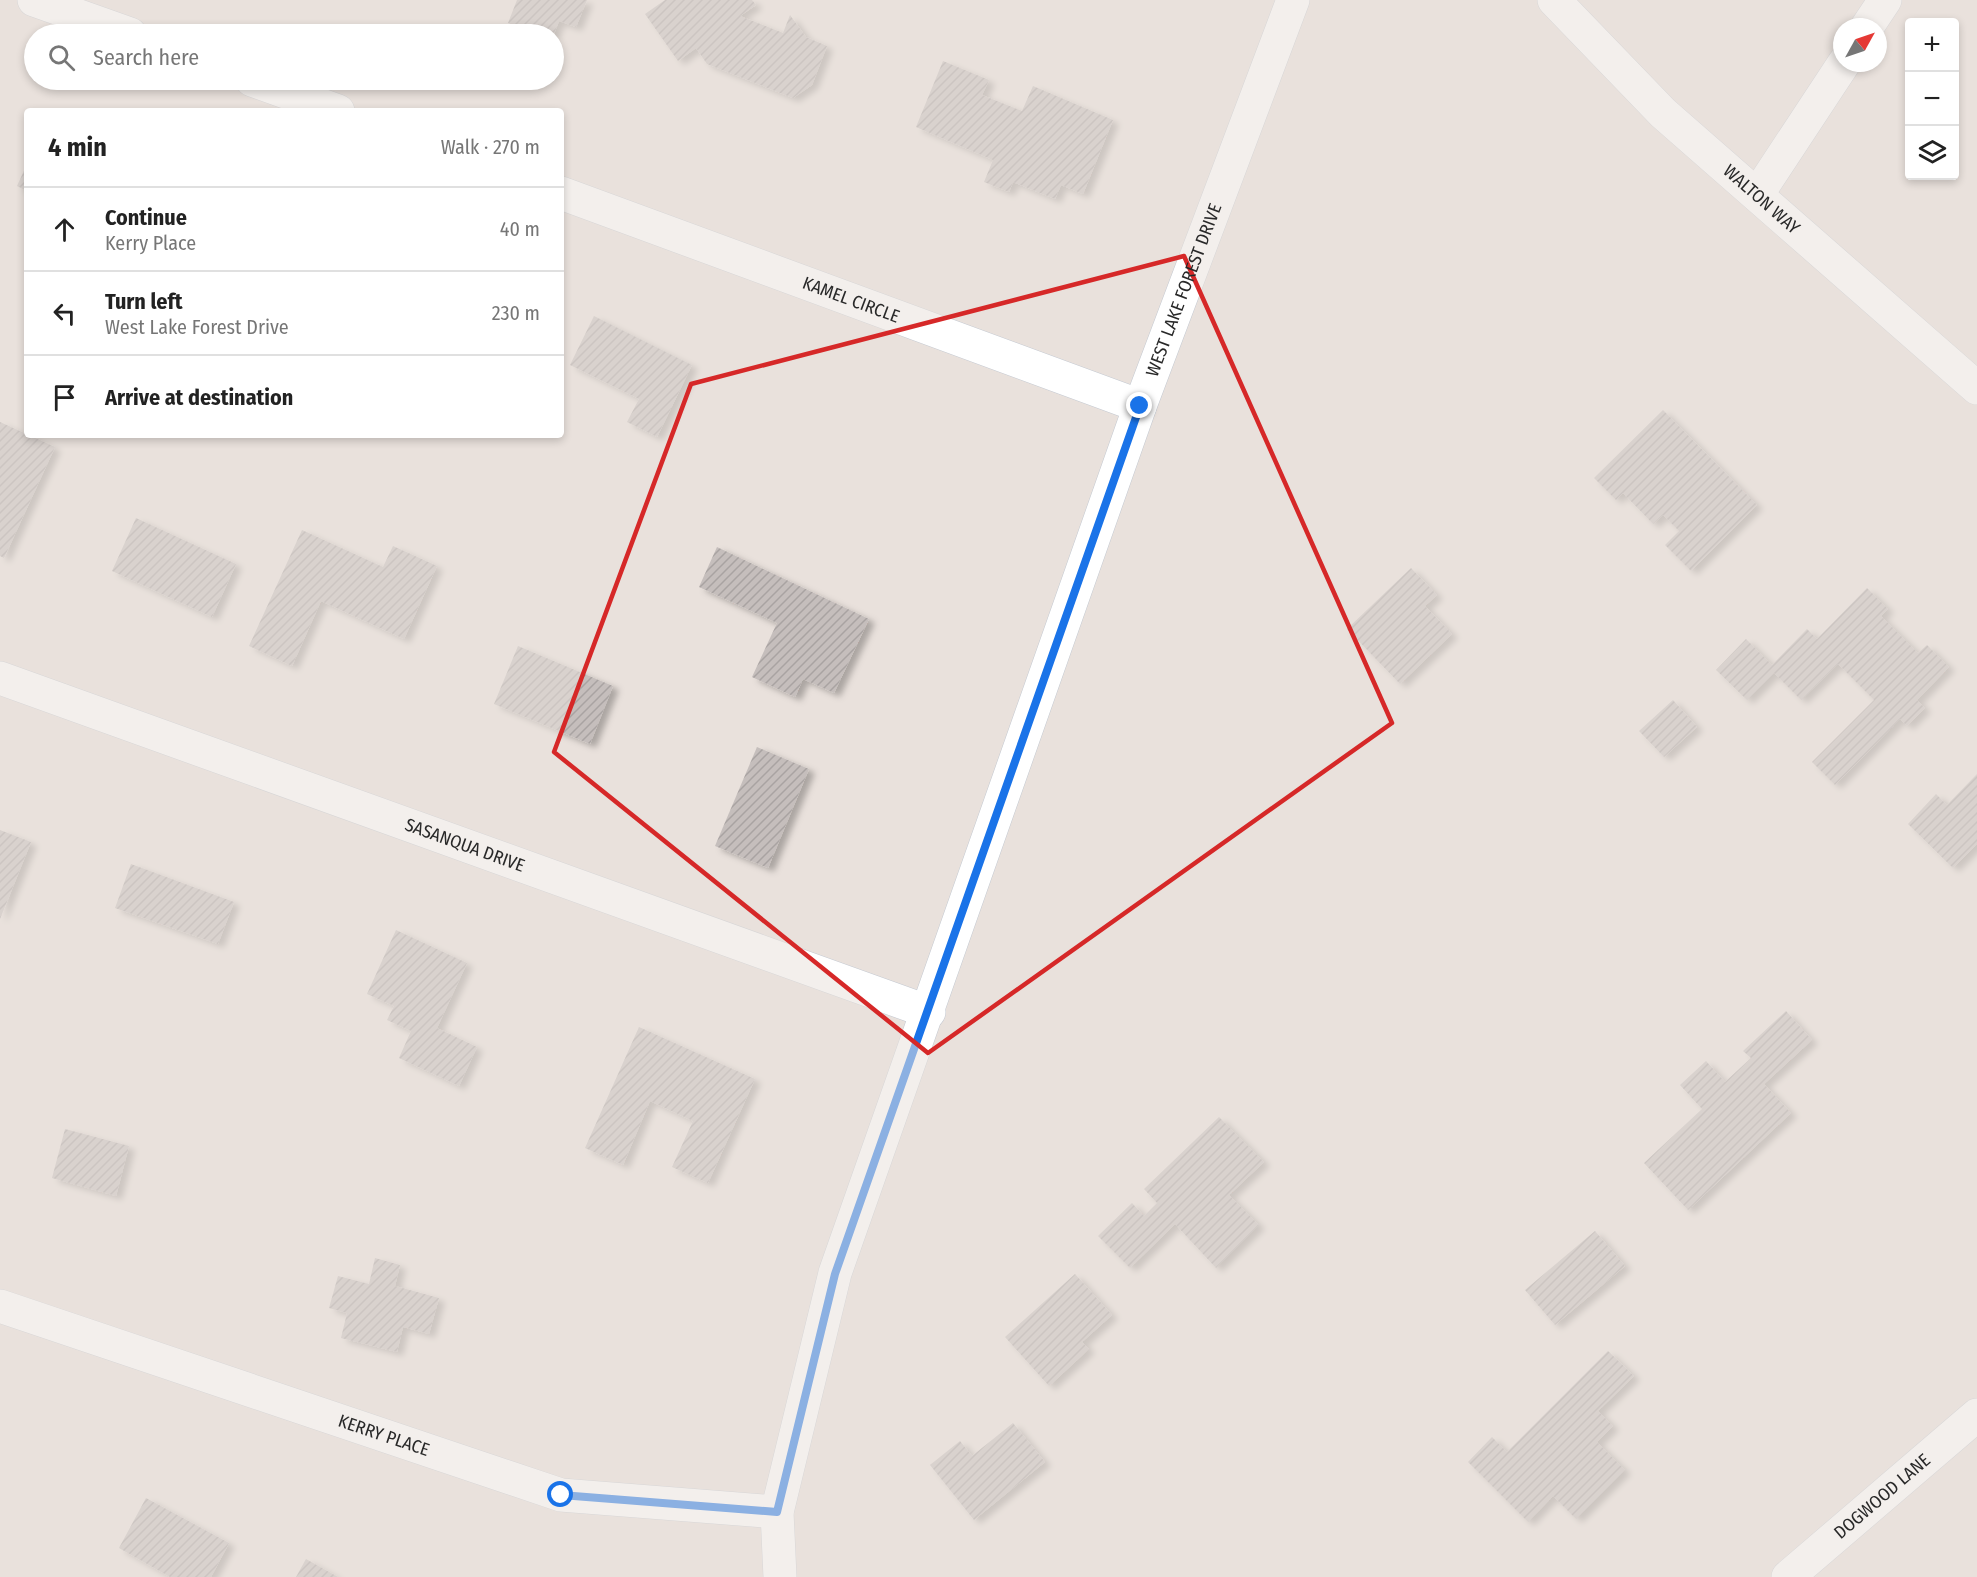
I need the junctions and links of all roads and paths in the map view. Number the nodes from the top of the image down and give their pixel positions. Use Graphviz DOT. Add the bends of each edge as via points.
graph roads {
  1 [pos="34,0"];
  2 [pos="1293,0"];
  3 [pos="1554,0"];
  4 [pos="1885,0"];
  5 [pos="1873,18"];
  6 [pos="102,24"];
  7 [pos="1838,72"];
  8 [pos="280,90"];
  9 [pos="330,108"];
  10 [pos="564,194"];
  11 [pos="1757,195"];
  12 [pos="1977,388"];
  13 [pos="1140,406"];
  14 [pos="0,678"];
  15 [pos="929,1012"];
  16 [pos="0,1306"];
  17 [pos="1977,1415"];
  18 [pos="777,1512"];
  19 [pos="780,1577"];
  20 [pos="1788,1577"];
  1 -- 6 [label="street"];
  2 -- 13 [label="street, WEST LAKE FOREST DRIVE"];
  3 -- 11 [label="street, WALTON WAY" via="1663,113"];
  4 -- 5 [label="street"];
  7 -- 11 [label="street"];
  8 -- 9 [label="street"];
  10 -- 13 [label="street, KAMEL CIRCLE"];
  11 -- 12 [label="street, WALTON WAY"];
  13 -- 15 [label="street, WEST LAKE FOREST DRIVE"];
  14 -- 15 [label="street, SASANQUA DRIVE"];
  15 -- 18 [label="street, WEST LAKE FOREST DRIVE" via="835,1274"];
  16 -- 18 [label="street, KERRY PLACE" via="561,1495"];
  17 -- 20 [label="street, DOGWOOD LANE"];
  18 -- 19 [label="street, WEST LAKE FOREST DRIVE"];
}
